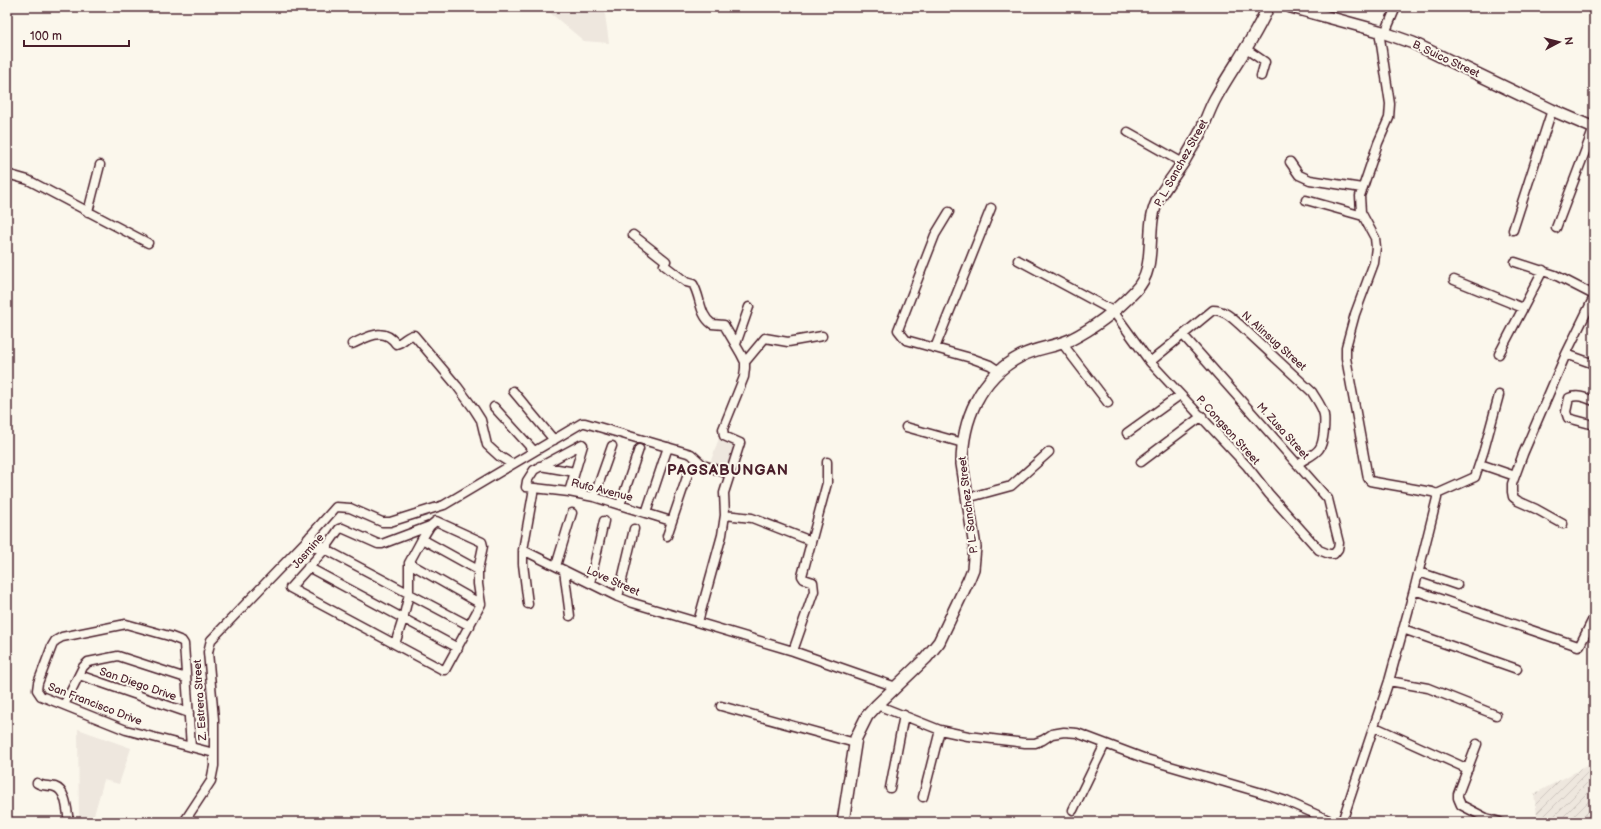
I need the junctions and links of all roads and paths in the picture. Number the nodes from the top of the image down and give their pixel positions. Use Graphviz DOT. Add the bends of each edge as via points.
graph roads {
  1 [pos="1268,7"];
  2 [pos="1291,7"];
  3 [pos="1396,7"];
  4 [pos="1382,32"];
  5 [pos="1246,50"];
  6 [pos="1261,76"];
  7 [pos="1552,110"];
  8 [pos="1594,128"];
  9 [pos="1128,132"];
  10 [pos="1290,162"];
  11 [pos="1182,163"];
  12 [pos="100,165"];
  13 [pos="7,174"];
  14 [pos="1362,188"];
  15 [pos="1306,200"];
  16 [pos="991,208"];
  17 [pos="88,212"];
  18 [pos="949,212"];
  19 [pos="1363,216"];
  20 [pos="1556,228"];
  21 [pos="1513,230"];
  22 [pos="633,235"];
  23 [pos="148,243"];
  24 [pos="1018,260"];
  25 [pos="1515,262"];
  26 [pos="1543,270"];
  27 [pos="1454,280"];
  28 [pos="1594,296"];
  29 [pos="749,307"];
  30 [pos="1523,308"];
  31 [pos="1113,311"];
  32 [pos="1183,334"];
  33 [pos="822,336"];
  34 [pos="1062,343"];
  35 [pos="352,344"];
  36 [pos="736,344"];
  37 [pos="935,348"];
  38 [pos="1499,354"];
  39 [pos="1566,354"];
  40 [pos="745,362"];
  41 [pos="1150,362"];
  42 [pos="1594,364"];
  43 [pos="999,371"];
  44 [pos="513,391"];
  45 [pos="1180,395"];
  46 [pos="1499,395"];
  47 [pos="1594,401"];
  48 [pos="1108,403"];
  49 [pos="494,407"];
  50 [pos="1202,416"];
  51 [pos="1594,425"];
  52 [pos="906,427"];
  53 [pos="1127,433"];
  54 [pos="554,440"];
  55 [pos="962,443"];
  56 [pos="612,446"];
  57 [pos="668,447"];
  58 [pos="639,449"];
  59 [pos="534,451"];
  60 [pos="1049,452"];
  61 [pos="826,462"];
  62 [pos="1142,462"];
  63 [pos="512,464"];
  64 [pos="1298,464"];
  65 [pos="1480,464"];
  66 [pos="540,466"];
  67 [pos="575,472"];
  68 [pos="688,474"];
  69 [pos="729,474"];
  70 [pos="1515,476"];
  71 [pos="534,488"];
  72 [pos="569,492"];
  73 [pos="1437,494"];
  74 [pos="594,497"];
  75 [pos="967,498"];
  76 [pos="620,505"];
  77 [pos="572,513"];
  78 [pos="646,513"];
  79 [pos="725,515"];
  80 [pos="604,520"];
  81 [pos="671,521"];
  82 [pos="433,524"];
  83 [pos="1563,524"];
  84 [pos="634,529"];
  85 [pos="667,536"];
  86 [pos="308,539"];
  87 [pos="422,539"];
  88 [pos="811,541"];
  89 [pos="324,548"];
  90 [pos="522,550"];
  91 [pos="1334,554"];
  92 [pos="409,564"];
  93 [pos="556,566"];
  94 [pos="308,567"];
  95 [pos="478,570"];
  96 [pos="564,570"];
  97 [pos="1419,572"];
  98 [pos="590,583"];
  99 [pos="1457,586"];
  100 [pos="1414,590"];
  101 [pos="409,594"];
  102 [pos="618,598"];
  103 [pos="481,604"];
  104 [pos="528,604"];
  105 [pos="570,616"];
  106 [pos="1594,617"];
  107 [pos="403,619"];
  108 [pos="698,622"];
  109 [pos="470,626"];
  110 [pos="1403,629"];
  111 [pos="395,644"];
  112 [pos="458,648"];
  113 [pos="793,651"];
  114 [pos="1517,669"];
  115 [pos="79,675"];
  116 [pos="186,678"];
  117 [pos="1389,681"];
  118 [pos="896,686"];
  119 [pos="877,704"];
  120 [pos="64,705"];
  121 [pos="721,706"];
  122 [pos="189,713"];
  123 [pos="1496,715"];
  124 [pos="904,716"];
  125 [pos="1374,727"];
  126 [pos="940,730"];
  127 [pos="855,743"];
  128 [pos="1105,744"];
  129 [pos="1477,744"];
  130 [pos="191,747"];
  131 [pos="214,753"];
  132 [pos="1468,769"];
  133 [pos="37,783"];
  134 [pos="890,788"];
  135 [pos="923,797"];
  136 [pos="1073,810"];
  137 [pos="69,822"];
  138 [pos="184,822"];
  139 [pos="843,822"];
  140 [pos="1333,822"];
  141 [pos="1342,822"];
  142 [pos="1500,822"];
  1 -- 5 [label="street, P. L. Sanchez Street"];
  2 -- 4 [label="street, B. Suico Street"];
  3 -- 4 [label="street"];
  4 -- 7 [label="street, B. Suico Street" via="1413,43"];
  4 -- 14 [label="street" via="1390,104 1389,118"];
  5 -- 6 [label="street" via="1265,62"];
  5 -- 11 [label="street, P. L. Sanchez Street" via="1215,98 1199,135"];
  7 -- 8 [label="street, B. Suico Street"];
  7 -- 21 [label="street"];
  8 -- 20 [label="street"];
  9 -- 11 [label="street"];
  10 -- 14 [label="street" via="1299,175 1310,180"];
  11 -- 31 [label="street, P. L. Sanchez Street" via="1154,210 1146,275 1135,291"];
  12 -- 17 [label="street"];
  13 -- 17 [label="street" via="28,180"];
  14 -- 19 [label="street" via="1359,202"];
  15 -- 19 [label="street"];
  16 -- 37 [label="street"];
  17 -- 23 [label="street"];
  18 -- 37 [label="street" via="935,235 898,330 906,340"];
  19 -- 73 [label="street" via="1375,238 1376,248 1374,263 1355,314 1346,347 1346,358 1368,478 1370,481"];
  22 -- 36 [label="street" via="666,261 664,265 686,282 693,284 706,318 712,324 724,325"];
  24 -- 31 [label="street"];
  25 -- 26 [label="street"];
  26 -- 28 [label="street"];
  26 -- 30 [label="street"];
  27 -- 30 [label="street"];
  28 -- 39 [label="street"];
  29 -- 36 [label="street"];
  30 -- 38 [label="street"];
  31 -- 34 [label="street, P. L. Sanchez Street"];
  31 -- 41 [label="street, P. Congson Street"];
  32 -- 41 [label="street, N. Alinsug Street"];
  32 -- 64 [label="street, M. Zusa Street"];
  32 -- 64 [label="street, N. Alinsug Street" via="1213,310 1218,310 1239,324 1312,392 1324,415 1322,442 1320,449"];
  33 -- 40 [label="street" via="788,342 765,338"];
  34 -- 43 [label="street, P. L. Sanchez Street" via="1022,356"];
  34 -- 48 [label="street"];
  35 -- 63 [label="street" via="379,334 387,335 396,344 414,335 474,409 481,420 487,445"];
  36 -- 40 [label="street"];
  37 -- 43 [label="street" via="971,358"];
  39 -- 42 [label="street"];
  39 -- 70 [label="street"];
  40 -- 69 [label="street" via="744,377 723,428 724,436 740,443"];
  41 -- 45 [label="street, P. Congson Street"];
  43 -- 55 [label="street, P. L. Sanchez Street" via="979,396 967,422"];
  44 -- 54 [label="street"];
  45 -- 50 [label="street, P. Congson Street"];
  45 -- 53 [label="street"];
  46 -- 65 [label="street"];
  47 -- 51 [label="street" via="1573,396 1566,412 1568,418"];
  49 -- 59 [label="street"];
  50 -- 62 [label="street"];
  50 -- 91 [label="street, P. Congson Street" via="1319,550"];
  52 -- 55 [label="street"];
  54 -- 57 [label="street" via="585,423"];
  54 -- 59 [label="street"];
  55 -- 75 [label="street, P. L. Sanchez Street"];
  56 -- 74 [label="street"];
  57 -- 69 [label="street" via="691,454 703,465"];
  57 -- 78 [label="street"];
  58 -- 76 [label="street"];
  59 -- 63 [label="street"];
  60 -- 75 [label="street" via="1011,486"];
  61 -- 88 [label="street" via="827,482"];
  63 -- 86 [label="street, Z. Estrera Street" via="444,505 390,522 382,522 350,508 336,507"];
  64 -- 91 [label="street, M. Zusa Street" via="1328,499 1339,543"];
  65 -- 70 [label="street"];
  65 -- 73 [label="street" via="1475,477"];
  66 -- 67 [label="street"];
  66 -- 67 [label="street" via="581,444 583,445"];
  66 -- 71 [label="street, Rufo Avenue" via="531,474 526,487"];
  67 -- 72 [label="street"];
  68 -- 81 [label="street"];
  69 -- 79 [label="street" via="724,493"];
  70 -- 83 [label="street" via="1513,497"];
  71 -- 72 [label="street, Rufo Avenue"];
  71 -- 90 [label="street"];
  72 -- 74 [label="street, Rufo Avenue"];
  73 -- 97 [label="street"];
  74 -- 76 [label="street, Rufo Avenue"];
  75 -- 118 [label="street, P. L. Sanchez Street" via="975,546 971,574 939,642"];
  76 -- 78 [label="street, Rufo Avenue"];
  77 -- 93 [label="street"];
  78 -- 81 [label="street, Rufo Avenue"];
  79 -- 88 [label="street" via="752,518"];
  79 -- 108 [label="street"];
  80 -- 98 [label="street"];
  81 -- 85 [label="street"];
  82 -- 87 [label="street"];
  82 -- 89 [label="street, Jasmine" via="382,544 342,528"];
  82 -- 95 [label="street" via="482,542"];
  84 -- 102 [label="street"];
  86 -- 89 [label="street" via="316,548"];
  86 -- 131 [label="street, Z. Estrera Street" via="211,640 208,652"];
  87 -- 92 [label="street"];
  87 -- 95 [label="street"];
  88 -- 113 [label="street" via="802,577 813,582 814,591"];
  89 -- 94 [label="street, Jasmine"];
  89 -- 101 [label="street"];
  90 -- 93 [label="street, Love Street"];
  90 -- 104 [label="street"];
  92 -- 101 [label="street"];
  92 -- 103 [label="street"];
  93 -- 96 [label="street, Love Street"];
  94 -- 107 [label="street"];
  94 -- 111 [label="street, Jasmine" via="290,588"];
  95 -- 103 [label="street"];
  96 -- 98 [label="street, Love Street"];
  96 -- 105 [label="street"];
  97 -- 99 [label="street"];
  97 -- 100 [label="street"];
  98 -- 102 [label="street, Love Street"];
  100 -- 106 [label="street" via="1578,646"];
  100 -- 110 [label="street"];
  101 -- 107 [label="street"];
  101 -- 109 [label="street"];
  102 -- 108 [label="street, Love Street"];
  103 -- 109 [label="street"];
  107 -- 111 [label="street"];
  107 -- 112 [label="street"];
  108 -- 113 [label="street, Love Street"];
  109 -- 112 [label="street"];
  110 -- 114 [label="street"];
  110 -- 117 [label="street"];
  111 -- 112 [label="street" via="443,670 447,669"];
  113 -- 118 [label="street, Love Street"];
  115 -- 116 [label="street" via="88,662 118,656"];
  115 -- 120 [label="street"];
  115 -- 122 [label="street, San Diego Drive"];
  116 -- 120 [label="street, San Francisco Drive" via="182,641 122,624 58,639 52,646 37,690 38,693"];
  116 -- 122 [label="street"];
  117 -- 123 [label="street" via="1428,688"];
  117 -- 125 [label="street"];
  118 -- 119 [label="street, P. L. Sanchez Street"];
  119 -- 124 [label="street"];
  119 -- 127 [label="street, P. L. Sanchez Street" via="867,716"];
  120 -- 130 [label="street, San Francisco Drive" via="126,730"];
  121 -- 127 [label="street"];
  122 -- 130 [label="street"];
  124 -- 126 [label="street"];
  124 -- 134 [label="street"];
  125 -- 132 [label="street"];
  125 -- 141 [label="street"];
  126 -- 128 [label="street" via="1025,743 1043,740 1052,734 1077,733"];
  126 -- 135 [label="street"];
  127 -- 139 [label="street, P. L. Sanchez Street"];
  128 -- 136 [label="street"];
  128 -- 140 [label="street" via="1262,793"];
  129 -- 132 [label="street"];
  130 -- 131 [label="street, San Francisco Drive"];
  131 -- 138 [label="street, Z. Estrera Street" via="211,781"];
  132 -- 142 [label="street" via="1458,794 1461,805"];
  133 -- 137 [label="street" via="60,790 64,796"];
}
